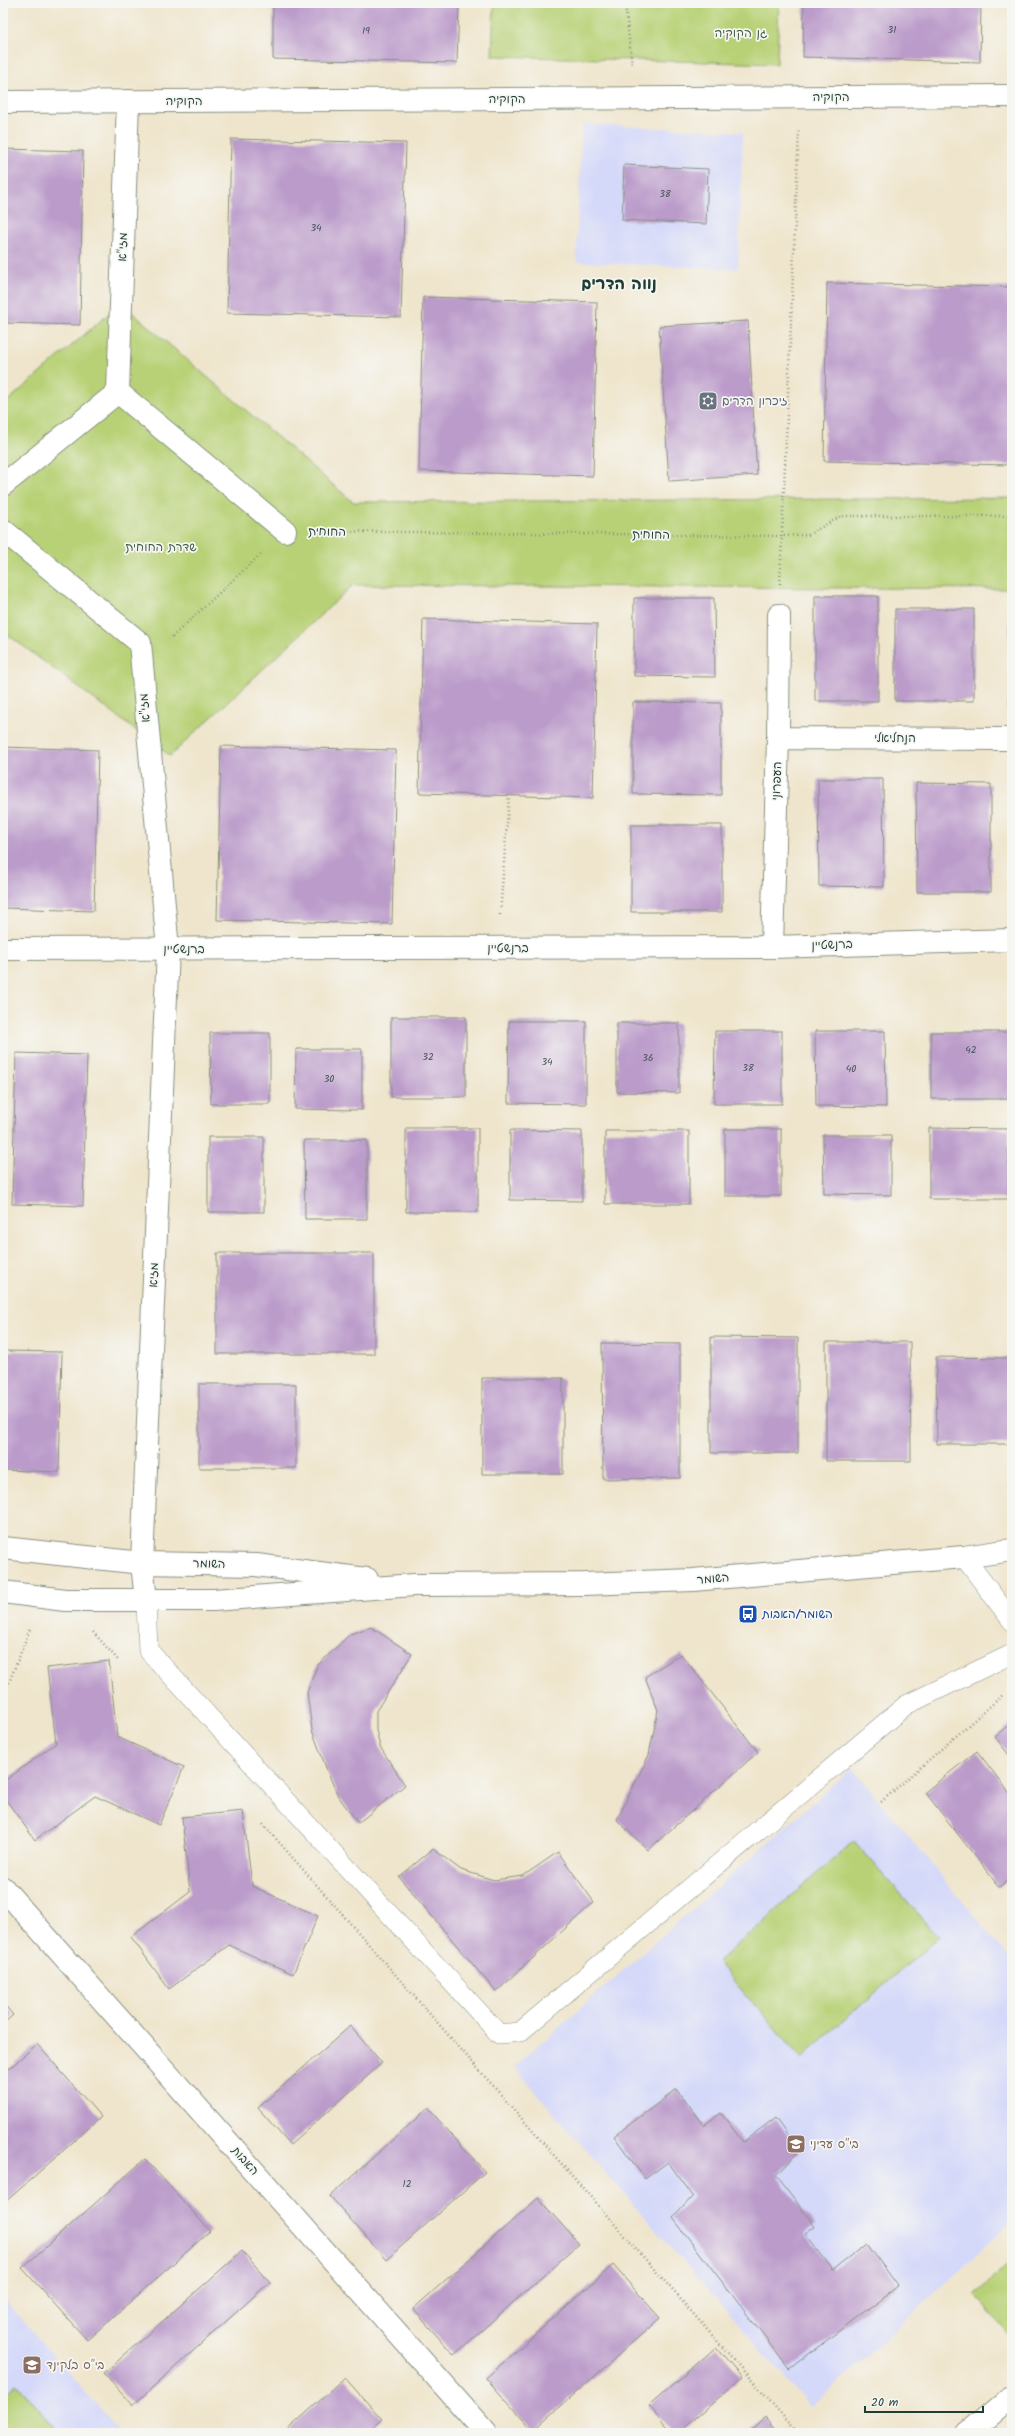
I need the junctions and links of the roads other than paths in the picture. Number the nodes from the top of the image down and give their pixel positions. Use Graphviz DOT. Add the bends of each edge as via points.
graph roads {
  1 [pos="1012,96"];
  2 [pos="128,101"];
  3 [pos="3,102"];
  4 [pos="118,392"];
  5 [pos="3,485"];
  6 [pos="3,530"];
  7 [pos="285,531"];
  8 [pos="779,614"];
  9 [pos="778,738"];
  10 [pos="1012,739"];
  11 [pos="1012,940"];
  12 [pos="772,947"];
  13 [pos="3,949"];
  14 [pos="168,949"];
  15 [pos="3,1548"];
  16 [pos="1012,1550"];
  17 [pos="964,1557"];
  18 [pos="142,1563"];
  19 [pos="414,1585"];
  20 [pos="3,1592"];
  21 [pos="146,1601"];
  22 [pos="1012,1621"];
  23 [pos="1012,1654"];
  24 [pos="3,1888"];
  25 [pos="1007,2400"];
  26 [pos="486,2433"];
  27 [pos="968,2433"];
  1 -- 2 [label="street, הקוקיה"];
  2 -- 3 [label="street, הקוקיה"];
  2 -- 4 [label="street, מזי\"א"];
  4 -- 5 [label="street"];
  4 -- 7 [label="street"];
  6 -- 14 [label="street, מזי\"א" via="140,643"];
  8 -- 9 [label="street, העפרוני"];
  9 -- 10 [label="street, הנחליאלי"];
  9 -- 12 [label="street, העפרוני"];
  11 -- 12 [label="street, ברנשטיין"];
  12 -- 14 [label="street, ברנשטיין"];
  13 -- 14 [label="street, ברנשטיין"];
  14 -- 18 [label="street, מזיא"];
  15 -- 18 [label="street, השומר"];
  16 -- 17 [label="street, השומר"];
  17 -- 19 [label="street, השומר" via="693,1580 584,1584"];
  17 -- 22 [label="lane"];
  18 -- 19 [label="street, השומר" via="256,1565"];
  18 -- 21 [label="street, מזיא"];
  19 -- 21 [label="street, השומר" via="213,1600"];
  20 -- 21 [label="street, השומר" via="65,1600"];
  21 -- 23 [label="lane" via="148,1650 499,2034 520,2032 906,1705"];
  24 -- 26 [label="street, האבות"];
  25 -- 27 [label="street"];
}
